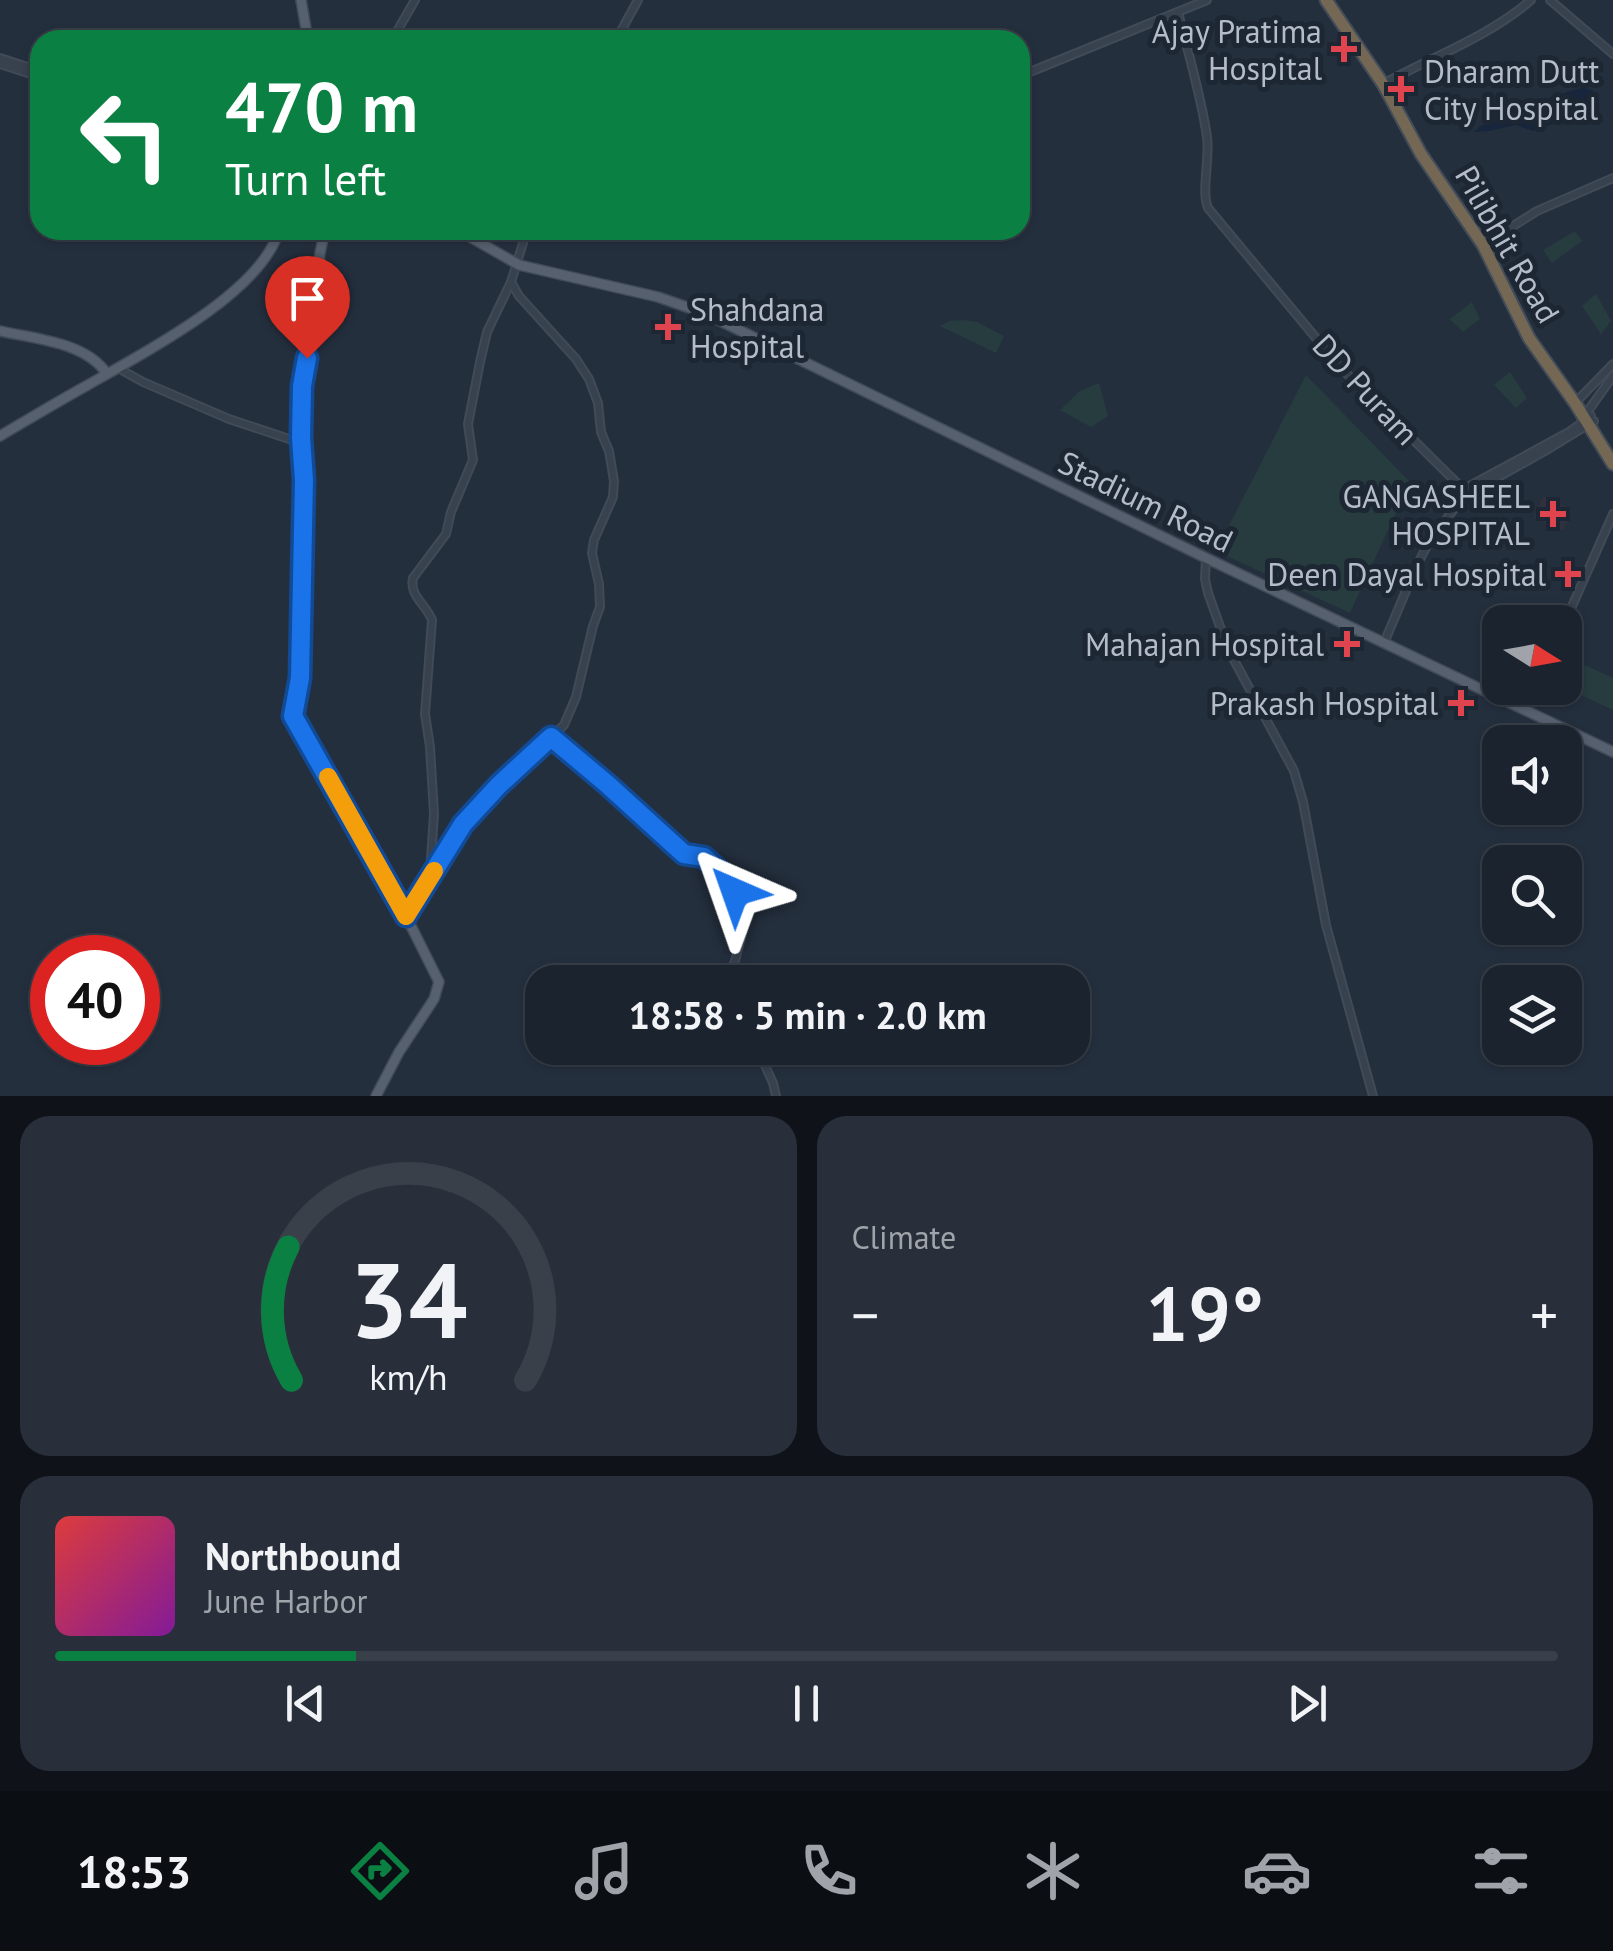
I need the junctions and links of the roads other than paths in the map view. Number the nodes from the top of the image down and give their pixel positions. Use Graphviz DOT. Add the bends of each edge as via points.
graph roads {
  1 [pos="300,0"];
  2 [pos="415,0"];
  3 [pos="638,0"];
  4 [pos="1207,0"];
  5 [pos="1326,0"];
  6 [pos="1334,0"];
  7 [pos="1531,0"];
  8 [pos="1550,0"];
  9 [pos="1178,12"];
  10 [pos="306,30"];
  11 [pos="398,30"];
  12 [pos="622,30"];
  13 [pos="1613,54"];
  14 [pos="0,61"];
  15 [pos="30,71"];
  16 [pos="1030,72"];
  17 [pos="1385,83"];
  18 [pos="1613,178"];
  19 [pos="272,240"];
  20 [pos="274,240"];
  21 [pos="323,240"];
  22 [pos="476,240"];
  23 [pos="525,240"];
  24 [pos="1485,244"];
  25 [pos="519,263"];
  26 [pos="511,282"];
  27 [pos="0,331"];
  28 [pos="1613,364"];
  29 [pos="118,368"];
  30 [pos="105,372"];
  31 [pos="1613,376"];
  32 [pos="1585,413"];
  33 [pos="0,434"];
  34 [pos="302,443"];
  35 [pos="1613,451"];
  36 [pos="1613,464"];
  37 [pos="1465,492"];
  38 [pos="1613,514"];
  39 [pos="1207,556"];
  40 [pos="1219,562"];
  41 [pos="1206,574"];
  42 [pos="1572,605"];
  43 [pos="1385,641"];
  44 [pos="1526,707"];
  45 [pos="551,737"];
  46 [pos="1613,750"];
  47 [pos="430,878"];
  48 [pos="406,916"];
  49 [pos="734,965"];
  50 [pos="765,1065"];
  51 [pos="376,1096"];
  52 [pos="776,1096"];
  53 [pos="1373,1096"];
  1 -- 10 [label="main road"];
  2 -- 11 [label="street"];
  3 -- 12 [label="street"];
  4 -- 9 [label="street"];
  5 -- 17 [label="highway, Pilibhit Road"];
  6 -- 17 [label="highway"];
  7 -- 17 [label="street"];
  8 -- 13 [label="street"];
  9 -- 16 [label="street"];
  9 -- 37 [label="street, DD Puram" via="1207,138 1205,200 1211,212 1340,367"];
  14 -- 15 [label="street"];
  17 -- 24 [label="highway, Pilibhit Road" via="1421,154"];
  18 -- 24 [label="street"];
  19 -- 30 [label="main road" via="212,304"];
  20 -- 29 [label="main road" via="264,259 216,305"];
  21 -- 34 [label="main road" via="302,386"];
  22 -- 25 [label="main road, Stadium Road, bridge"];
  23 -- 25 [label="street"];
  24 -- 32 [label="highway, Pilibhit Road" via="1529,338"];
  25 -- 26 [label="street"];
  25 -- 39 [label="main road, Stadium Road" via="704,313"];
  26 -- 45 [label="street" via="588,379 614,481 592,553 600,607 570,714"];
  26 -- 47 [label="street" via="480,362 468,424 473,460 446,534 411,585 432,620 425,714 434,814"];
  27 -- 30 [label="main road" via="73,349"];
  28 -- 32 [label="street"];
  29 -- 30 [label="main road"];
  29 -- 34 [label="street"];
  30 -- 33 [label="main road"];
  31 -- 32 [label="street"];
  32 -- 35 [label="highway"];
  32 -- 36 [label="highway, Pilibhit Road"];
  32 -- 37 [label="street" via="1545,451"];
  34 -- 48 [label="main road" via="300,678 293,716"];
  37 -- 43 [label="street" via="1429,542"];
  38 -- 42 [label="street"];
  39 -- 40 [label="main road, Stadium Road"];
  39 -- 41 [label="street"];
  40 -- 41 [label="street"];
  40 -- 43 [label="main road, Stadium Road"];
  41 -- 53 [label="street" via="1228,648 1294,771 1326,925"];
  43 -- 44 [label="main road, Stadium Road"];
  43 -- 46 [label="main road, Stadium Road"];
  44 -- 46 [label="main road, Stadium Road"];
  45 -- 47 [label="street" via="463,824"];
  45 -- 49 [label="street" via="684,854 704,857 734,884 745,923"];
  47 -- 48 [label="street"];
  48 -- 51 [label="main road" via="439,982"];
  50 -- 52 [label="street"];
}
